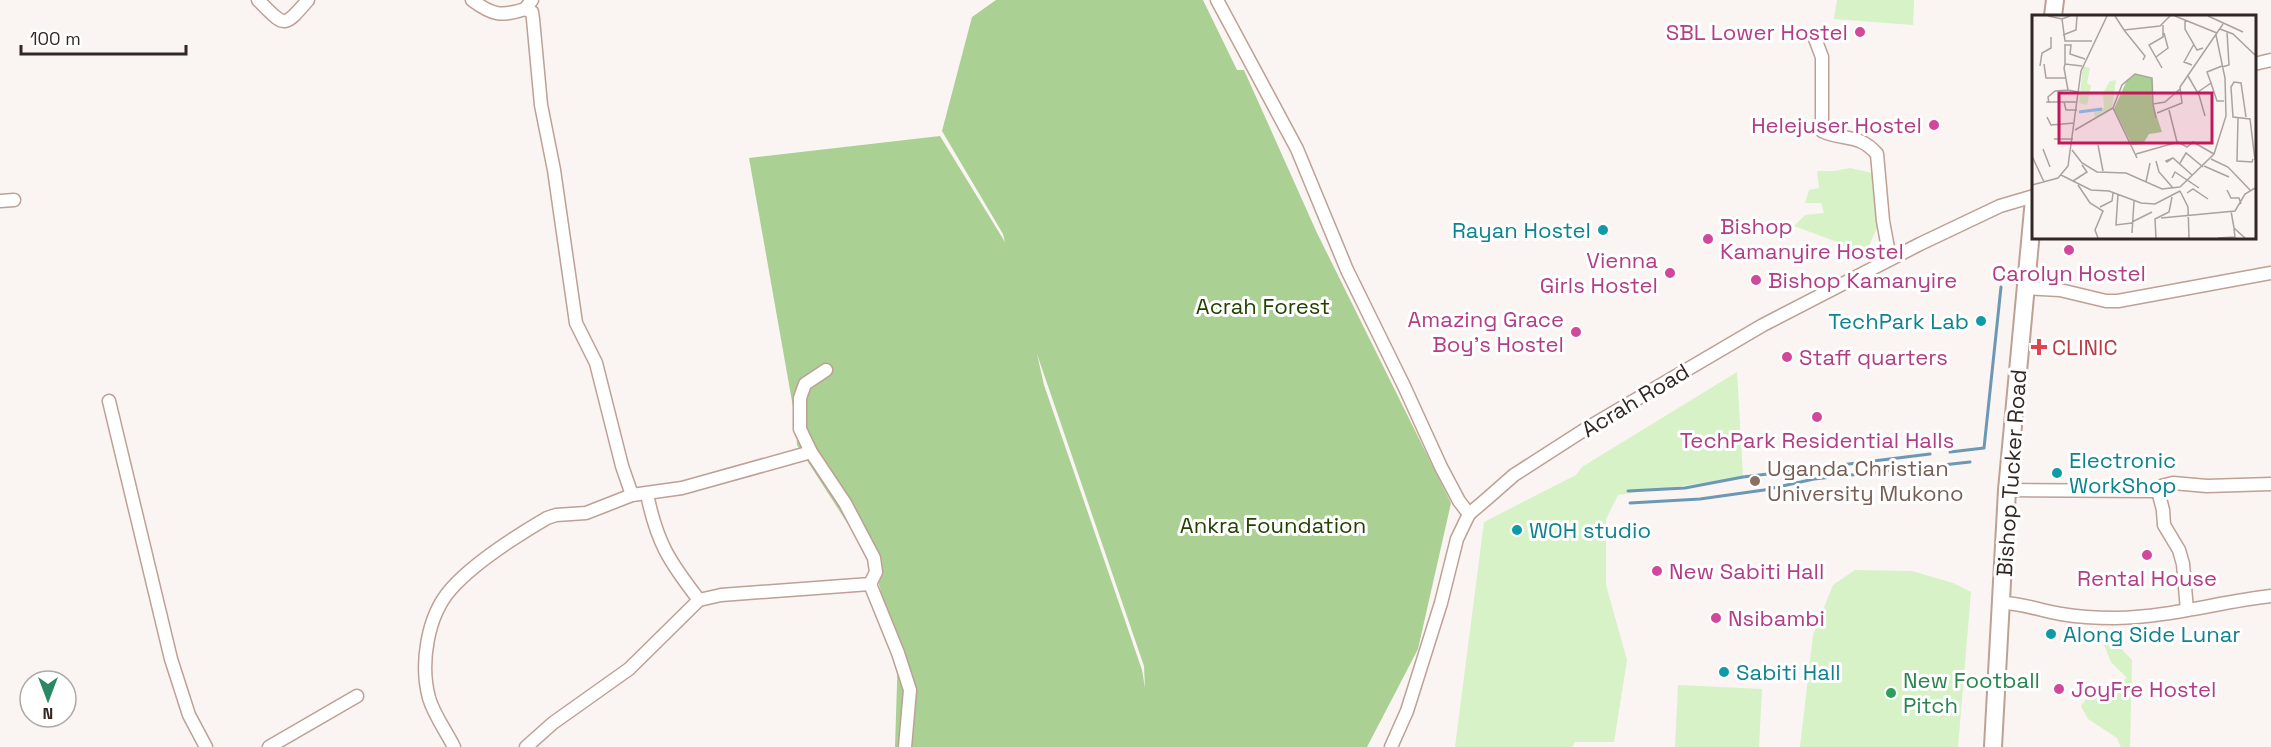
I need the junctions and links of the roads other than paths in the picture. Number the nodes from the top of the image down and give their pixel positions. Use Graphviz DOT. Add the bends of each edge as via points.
graph roads {
  1 [pos="258,0"];
  2 [pos="308,0"];
  3 [pos="472,0"];
  4 [pos="1216,0"];
  5 [pos="2055,0"];
  6 [pos="528,4"];
  7 [pos="2053,15"];
  8 [pos="1814,36"];
  9 [pos="2271,60"];
  10 [pos="2256,64"];
  11 [pos="2032,198"];
  12 [pos="14,200"];
  13 [pos="0,201"];
  14 [pos="2032,217"];
  15 [pos="1890,259"];
  16 [pos="2271,273"];
  17 [pos="2025,288"];
  18 [pos="826,370"];
  19 [pos="108,401"];
  20 [pos="811,452"];
  21 [pos="2271,484"];
  22 [pos="2157,487"];
  23 [pos="2007,490"];
  24 [pos="647,494"];
  25 [pos="632,495"];
  26 [pos="1469,514"];
  27 [pos="870,585"];
  28 [pos="2271,596"];
  29 [pos="699,600"];
  30 [pos="2002,603"];
  31 [pos="2187,610"];
  32 [pos="357,696"];
  33 [pos="206,747"];
  34 [pos="269,747"];
  35 [pos="454,747"];
  36 [pos="526,747"];
  37 [pos="905,747"];
  38 [pos="1390,747"];
  39 [pos="1993,747"];
  1 -- 2 [label="street" via="284,22 293,18"];
  3 -- 6 [label="street" via="500,15"];
  4 -- 26 [label="street" via="1297,149 1347,270 1441,466"];
  5 -- 7 [label="main road"];
  6 -- 25 [label="street" via="576,323 596,363"];
  8 -- 15 [label="street" via="1822,57 1821,127 1824,132 1864,142 1877,154"];
  9 -- 10 [label="street"];
  11 -- 15 [label="street, Acrah Road" via="2000,206"];
  12 -- 13 [label="street"];
  14 -- 17 [label="main road, Bishop Tucker Road"];
  15 -- 26 [label="street, Acrah Road" via="1762,325 1584,430 1514,475"];
  16 -- 17 [label="street" via="2118,301"];
  17 -- 23 [label="main road, Bishop Tucker Road"];
  18 -- 20 [label="street" via="805,384 800,398 800,429"];
  19 -- 33 [label="street" via="171,659 189,715"];
  20 -- 24 [label="street"];
  20 -- 27 [label="street" via="845,502 874,558 876,572"];
  21 -- 22 [label="street" via="2173,483"];
  22 -- 23 [label="street" via="2154,491"];
  22 -- 31 [label="street" via="2164,525 2183,564"];
  23 -- 30 [label="main road, Bishop Tucker Road"];
  24 -- 25 [label="street"];
  24 -- 29 [label="street" via="660,542 671,565"];
  25 -- 35 [label="street" via="586,513 547,518 475,567 443,600 425,649 425,669 433,709"];
  26 -- 38 [label="street, Acrah Road" via="1457,539 1407,711"];
  27 -- 29 [label="street" via="721,595"];
  27 -- 37 [label="street" via="910,690"];
  28 -- 31 [label="street"];
  29 -- 36 [label="street" via="629,669"];
  30 -- 31 [label="street" via="2105,617 2141,617"];
  30 -- 39 [label="main road, Bishop Tucker Road"];
  32 -- 34 [label="street"];
}
